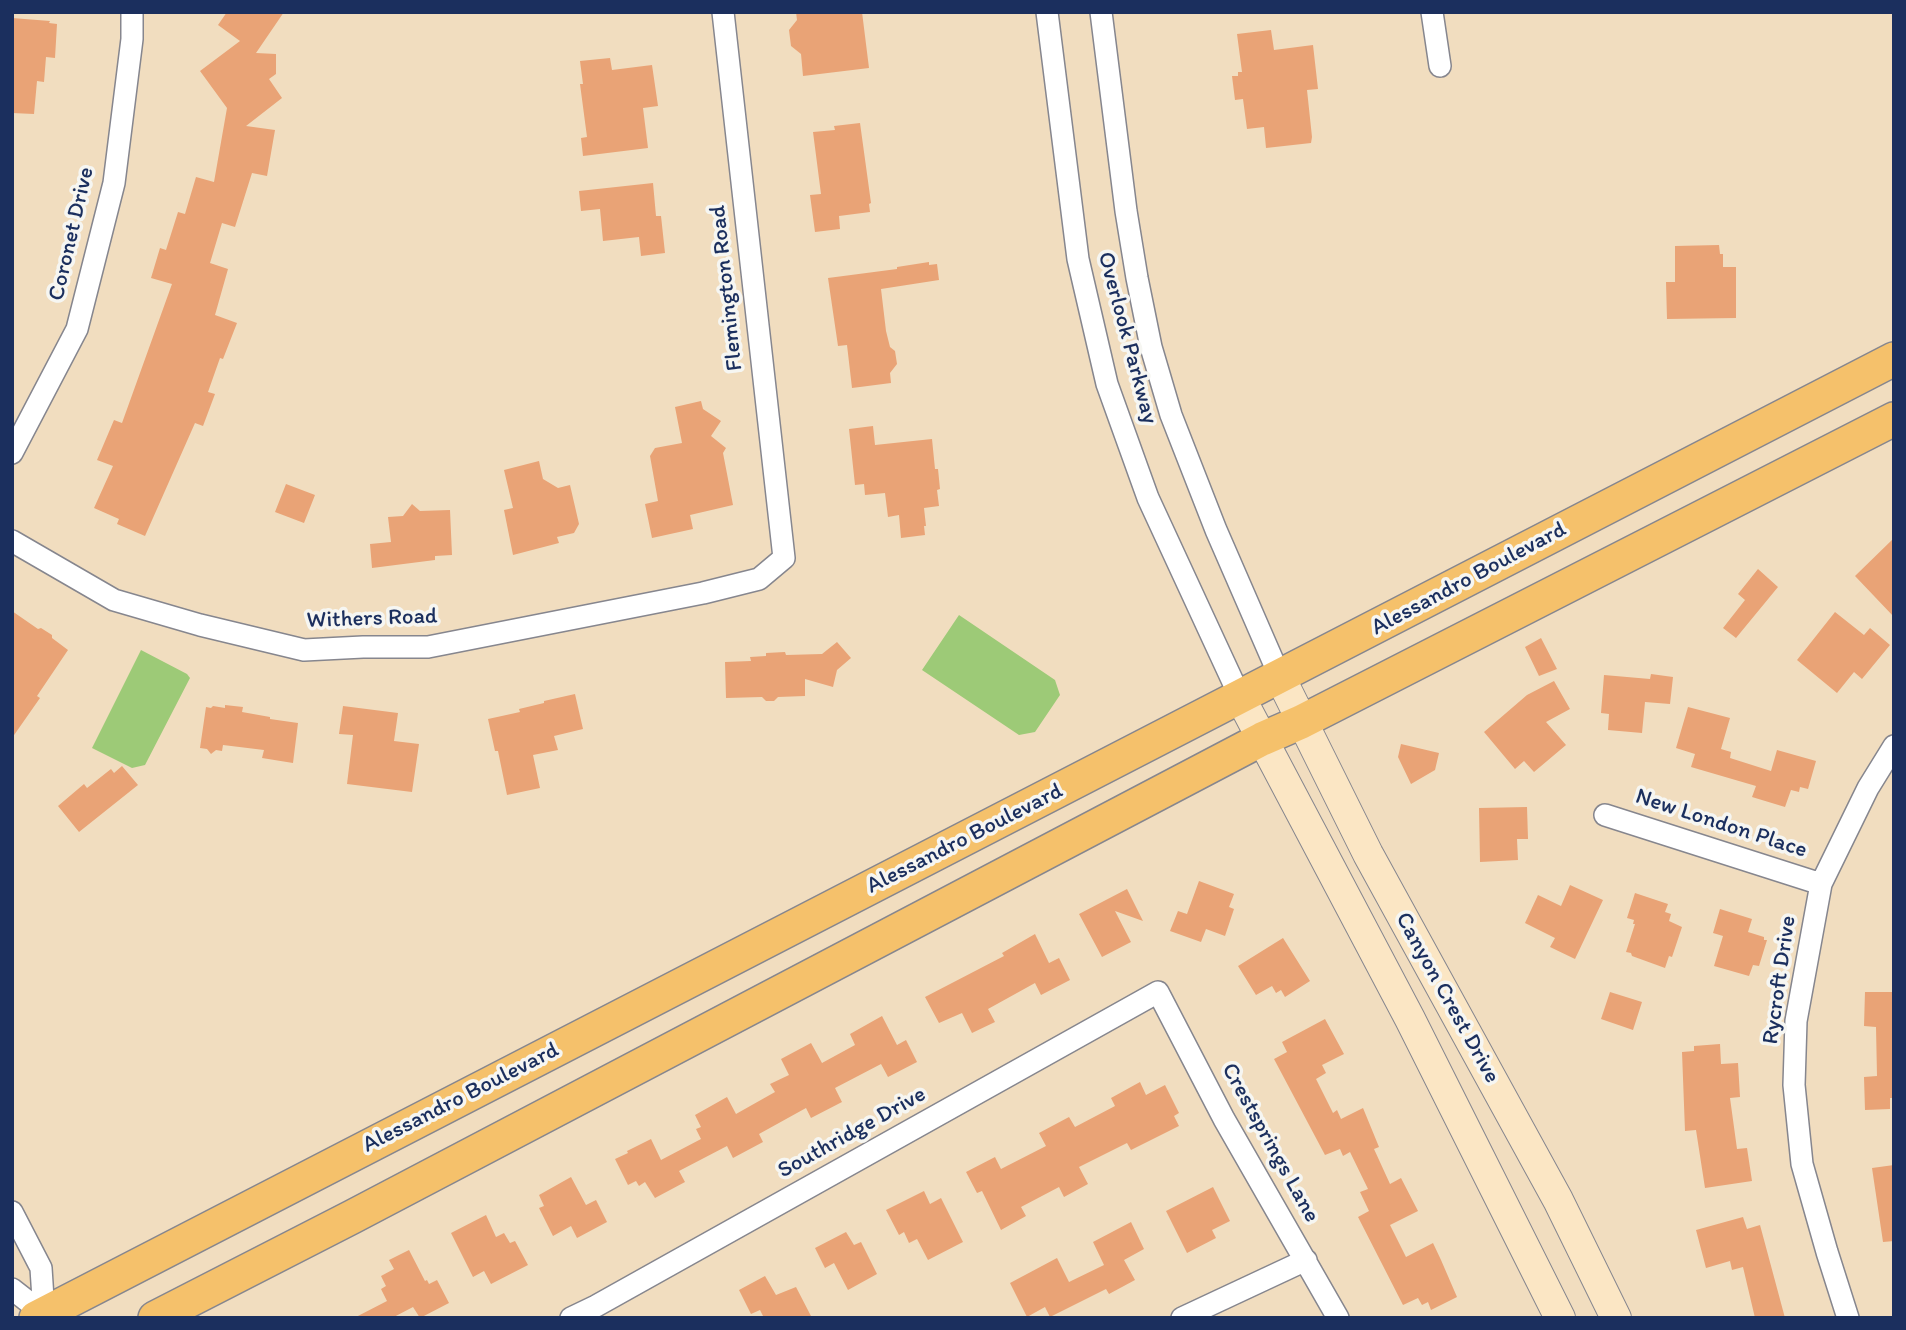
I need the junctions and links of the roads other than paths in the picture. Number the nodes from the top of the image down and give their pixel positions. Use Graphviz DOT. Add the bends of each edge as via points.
graph roads {
  1 [pos="132,12"];
  2 [pos="723,12"];
  3 [pos="1047,12"];
  4 [pos="1101,12"];
  5 [pos="1432,12"];
  6 [pos="1440,66"];
  7 [pos="1894,359"];
  8 [pos="1894,419"];
  9 [pos="12,453"];
  10 [pos="12,541"];
  11 [pos="784,558"];
  12 [pos="1280,677"];
  13 [pos="1240,697"];
  14 [pos="1301,722"];
  15 [pos="1262,739"];
  16 [pos="1894,746"];
  17 [pos="1605,815"];
  18 [pos="1821,884"];
  19 [pos="1158,992"];
  20 [pos="12,1212"];
  21 [pos="1306,1260"];
  22 [pos="12,1289"];
  23 [pos="598,1312"];
  24 [pos="42,1316"];
  25 [pos="155,1318"];
  26 [pos="571,1318"];
  27 [pos="1182,1318"];
  28 [pos="1338,1318"];
  29 [pos="1560,1318"];
  30 [pos="1616,1318"];
  31 [pos="1848,1318"];
  1 -- 9 [label="street, Coronet Drive" via="114,183 77,329"];
  2 -- 11 [label="street, Flemington Road"];
  3 -- 13 [label="street, Overlook Parkway" via="1078,259 1107,384 1148,498"];
  4 -- 12 [label="street, Overlook Parkway" via="1126,211 1152,347 1171,415"];
  5 -- 6 [label="street"];
  7 -- 12 [label="main road, Alessandro Boulevard"];
  8 -- 14 [label="main road"];
  10 -- 11 [label="street, Withers Road" via="114,600 304,650 428,647 759,579"];
  12 -- 13 [label="main road, Alessandro Boulevard"];
  12 -- 14 [label="main road, Canyon Crest Drive"];
  13 -- 15 [label="main road, Canyon Crest Drive"];
  13 -- 24 [label="main road, Alessandro Boulevard"];
  14 -- 15 [label="main road"];
  14 -- 30 [label="main road, Canyon Crest Drive" via="1374,866 1558,1200"];
  15 -- 25 [label="main road"];
  15 -- 29 [label="main road, Canyon Crest Drive"];
  16 -- 18 [label="street, Rycroft Drive"];
  17 -- 18 [label="street, New London Place"];
  18 -- 31 [label="street, Rycroft Drive" via="1796,1021 1794,1085 1802,1164"];
  19 -- 21 [label="street, Crestsprings Lane" via="1224,1119"];
  19 -- 23 [label="street, Southridge Drive"];
  20 -- 24 [label="street" via="41,1268"];
  21 -- 27 [label="street"];
  21 -- 28 [label="street, Crestsprings Lane"];
  22 -- 24 [label="street"];
  23 -- 26 [label="street, Southridge Drive"];
}
